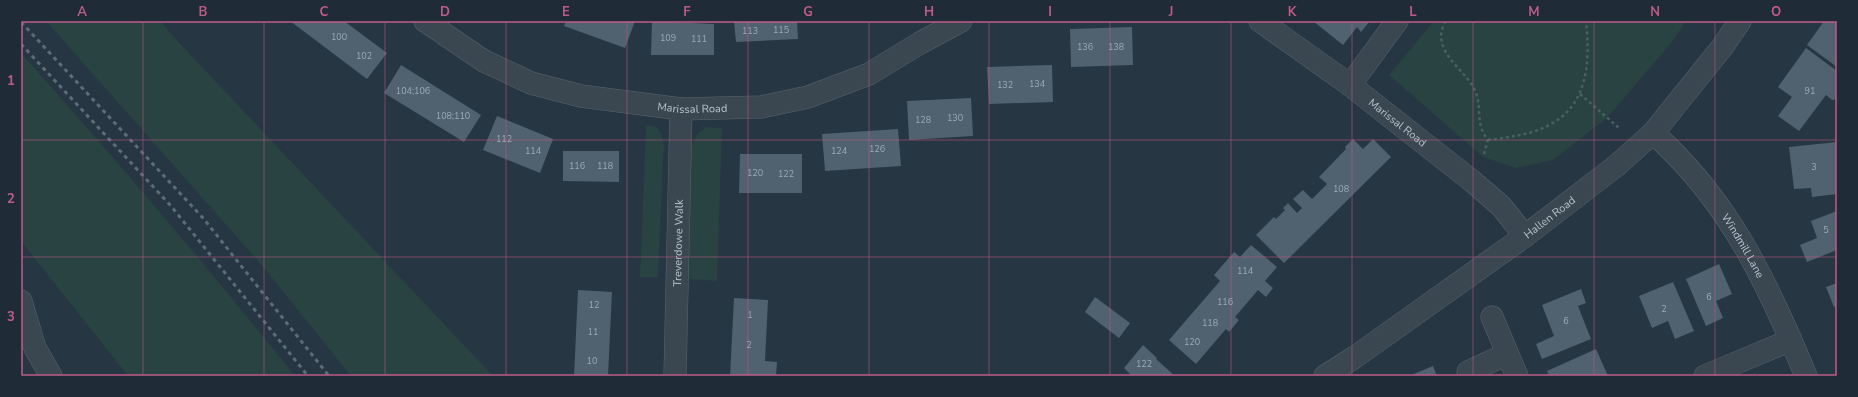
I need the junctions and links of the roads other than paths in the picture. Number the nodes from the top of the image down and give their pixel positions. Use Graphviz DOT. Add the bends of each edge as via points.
graph roads {
  1 [pos="425,21"];
  2 [pos="961,21"];
  3 [pos="1260,21"];
  4 [pos="1397,21"];
  5 [pos="1740,21"];
  6 [pos="1350,85"];
  7 [pos="681,109"];
  8 [pos="1646,139"];
  9 [pos="1525,236"];
  10 [pos="21,301"];
  11 [pos="1492,318"];
  12 [pos="1792,340"];
  13 [pos="1508,354"];
  14 [pos="1468,372"];
  15 [pos="51,376"];
  16 [pos="675,376"];
  17 [pos="1325,376"];
  18 [pos="1518,376"];
  19 [pos="1705,376"];
  20 [pos="1806,376"];
  1 -- 7 [label="street, Marissal Road" via="484,61 531,83 581,96"];
  2 -- 7 [label="street, Marissal Road" via="869,74 808,97 761,107"];
  3 -- 6 [label="street, Marissal Road"];
  4 -- 6 [label="street"];
  5 -- 8 [label="street, Hallen Road" via="1723,46"];
  6 -- 9 [label="street, Marissal Road" via="1501,206"];
  7 -- 16 [label="street, Treverdowe Walk"];
  8 -- 9 [label="street, Hallen Road" via="1616,166"];
  8 -- 12 [label="street, Windmill Lane" via="1674,152 1698,177 1738,235 1763,279"];
  9 -- 17 [label="street, Hallen Road" via="1355,358"];
  10 -- 15 [label="street" via="35,348"];
  11 -- 13 [label="street"];
  12 -- 19 [label="street"];
  12 -- 20 [label="street, Windmill Lane"];
  13 -- 14 [label="street"];
  13 -- 18 [label="street"];
}
